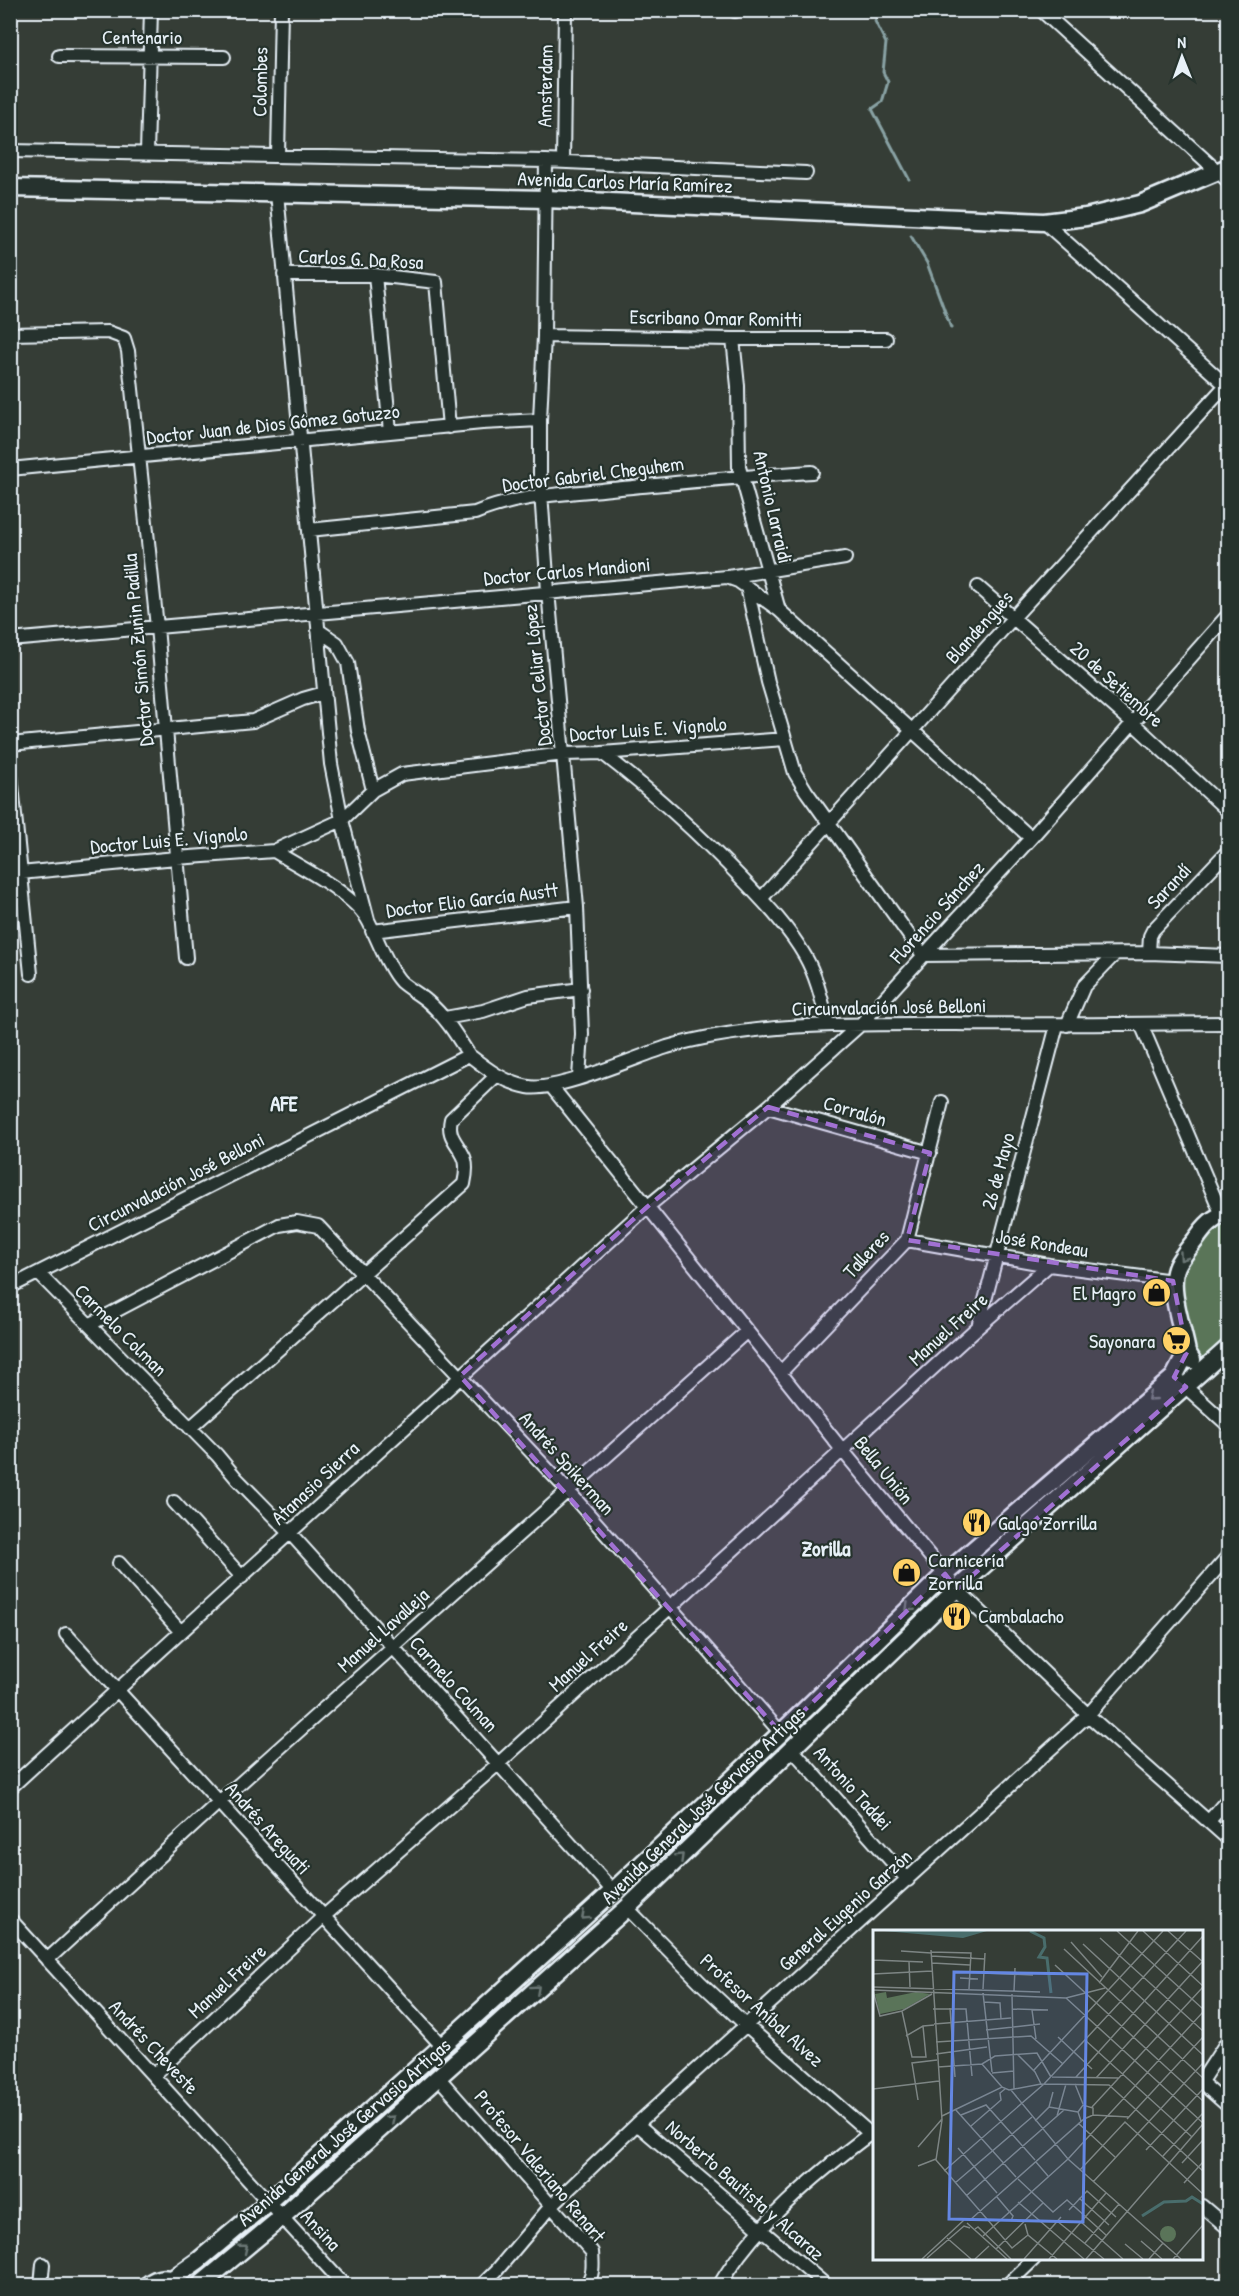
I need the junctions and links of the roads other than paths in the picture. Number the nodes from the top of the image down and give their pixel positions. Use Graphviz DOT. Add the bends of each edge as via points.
graph roads {
  1 [pos="151,10"];
  2 [pos="281,10"];
  3 [pos="566,10"];
  4 [pos="1041,10"];
  5 [pos="60,56"];
  6 [pos="150,57"];
  7 [pos="224,57"];
  8 [pos="10,152"];
  9 [pos="147,153"];
  10 [pos="278,155"];
  11 [pos="546,161"];
  12 [pos="562,162"];
  13 [pos="806,173"];
  14 [pos="1225,173"];
  15 [pos="10,188"];
  16 [pos="277,194"];
  17 [pos="546,199"];
  18 [pos="1044,222"];
  19 [pos="284,275"];
  20 [pos="375,275"];
  21 [pos="10,334"];
  22 [pos="544,336"];
  23 [pos="733,339"];
  24 [pos="886,339"];
  25 [pos="1228,385"];
  26 [pos="540,420"];
  27 [pos="449,427"];
  28 [pos="390,432"];
  29 [pos="299,441"];
  30 [pos="139,457"];
  31 [pos="10,470"];
  32 [pos="812,472"];
  33 [pos="742,476"];
  34 [pos="542,496"];
  35 [pos="309,530"];
  36 [pos="845,558"];
  37 [pos="767,571"];
  38 [pos="727,577"];
  39 [pos="747,587"];
  40 [pos="978,587"];
  41 [pos="548,591"];
  42 [pos="779,610"];
  43 [pos="316,612"];
  44 [pos="1228,615"];
  45 [pos="1013,618"];
  46 [pos="157,627"];
  47 [pos="318,630"];
  48 [pos="10,640"];
  49 [pos="324,693"];
  50 [pos="1133,723"];
  51 [pos="166,729"];
  52 [pos="912,729"];
  53 [pos="785,739"];
  54 [pos="10,744"];
  55 [pos="602,753"];
  56 [pos="564,754"];
  57 [pos="10,765"];
  58 [pos="373,790"];
  59 [pos="1228,811"];
  60 [pos="342,820"];
  61 [pos="830,823"];
  62 [pos="1031,838"];
  63 [pos="274,851"];
  64 [pos="1228,851"];
  65 [pos="176,858"];
  66 [pos="15,873"];
  67 [pos="761,899"];
  68 [pos="578,908"];
  69 [pos="370,926"];
  70 [pos="1149,953"];
  71 [pos="923,955"];
  72 [pos="1114,955"];
  73 [pos="1228,956"];
  74 [pos="186,958"];
  75 [pos="31,974"];
  76 [pos="581,990"];
  77 [pos="445,1018"];
  78 [pos="1228,1023"];
  79 [pos="861,1024"];
  80 [pos="1141,1024"];
  81 [pos="828,1025"];
  82 [pos="1062,1025"];
  83 [pos="470,1055"];
  84 [pos="496,1076"];
  85 [pos="579,1077"];
  86 [pos="551,1086"];
  87 [pos="942,1102"];
  88 [pos="768,1107"];
  89 [pos="930,1153"];
  90 [pos="647,1208"];
  91 [pos="1225,1214"];
  92 [pos="907,1240"];
  93 [pos="996,1256"];
  94 [pos="1049,1265"];
  95 [pos="39,1274"];
  96 [pos="363,1274"];
  97 [pos="1173,1281"];
  98 [pos="10,1287"];
  99 [pos="89,1325"];
  100 [pos="978,1327"];
  101 [pos="747,1331"];
  102 [pos="1228,1348"];
  103 [pos="1187,1352"];
  104 [pos="1208,1366"];
  105 [pos="781,1372"];
  106 [pos="460,1376"];
  107 [pos="1180,1382"];
  108 [pos="1228,1425"];
  109 [pos="190,1428"];
  110 [pos="843,1451"];
  111 [pos="569,1492"];
  112 [pos="174,1502"];
  113 [pos="290,1533"];
  114 [pos="1228,1556"];
  115 [pos="119,1563"];
  116 [pos="945,1574"];
  117 [pos="242,1576"];
  118 [pos="957,1589"];
  119 [pos="670,1608"];
  120 [pos="181,1632"];
  121 [pos="66,1634"];
  122 [pos="394,1647"];
  123 [pos="117,1691"];
  124 [pos="1088,1715"];
  125 [pos="781,1733"];
  126 [pos="792,1749"];
  127 [pos="499,1763"];
  128 [pos="10,1788"];
  129 [pos="1228,1799"];
  130 [pos="218,1803"];
  131 [pos="1209,1821"];
  132 [pos="1228,1839"];
  133 [pos="908,1880"];
  134 [pos="613,1891"];
  135 [pos="627,1908"];
  136 [pos="323,1917"];
  137 [pos="10,1919"];
  138 [pos="47,1960"];
  139 [pos="747,2026"];
  140 [pos="1228,2040"];
  141 [pos="442,2046"];
  142 [pos="154,2075"];
  143 [pos="438,2077"];
  144 [pos="1203,2079"];
  145 [pos="1203,2082"];
  146 [pos="1228,2106"];
  147 [pos="638,2124"];
  148 [pos="873,2135"];
  149 [pos="268,2202"];
  150 [pos="551,2206"];
  151 [pos="1203,2207"];
  152 [pos="282,2217"];
  153 [pos="1228,2228"];
  154 [pos="759,2230"];
  155 [pos="1033,2260"];
  156 [pos="43,2264"];
  157 [pos="177,2282"];
  158 [pos="41,2286"];
  159 [pos="146,2286"];
  160 [pos="199,2286"];
  161 [pos="345,2286"];
  162 [pos="481,2286"];
  163 [pos="585,2286"];
  164 [pos="719,2286"];
  165 [pos="827,2286"];
  166 [pos="1006,2286"];
  1 -- 6 [label="street"];
  2 -- 10 [label="street, Colombes"];
  3 -- 12 [label="street, Amsterdam"];
  4 -- 14 [label="street"];
  5 -- 6 [label="street, Centenario"];
  6 -- 7 [label="street, Centenario"];
  6 -- 9 [label="street"];
  8 -- 9 [label="street, Avenida Carlos María Ramírez"];
  9 -- 10 [label="street, Avenida Carlos María Ramírez"];
  10 -- 11 [label="street, Avenida Carlos María Ramírez"];
  11 -- 12 [label="street, Avenida Carlos María Ramírez"];
  11 -- 17 [label="street, Doctor Celiar López"];
  12 -- 13 [label="street, Avenida Carlos María Ramírez"];
  14 -- 18 [label="main road, Avenida Carlos María Ramírez" via="1140,204"];
  15 -- 16 [label="main road, Avenida Carlos María Ramírez"];
  16 -- 17 [label="main road, Avenida Carlos María Ramírez"];
  16 -- 19 [label="street"];
  17 -- 18 [label="main road, Avenida Carlos María Ramírez"];
  17 -- 22 [label="street, Doctor Celiar López"];
  18 -- 25 [label="street"];
  19 -- 20 [label="street, Carlos G. Da Rosa"];
  19 -- 29 [label="street"];
  20 -- 27 [label="street, Carlos G. Da Rosa" via="435,282"];
  20 -- 28 [label="street"];
  21 -- 30 [label="street, Doctor Simón Zunin Padilla" via="108,332 124,338"];
  22 -- 23 [label="street, Escribano Omar Romitti"];
  22 -- 26 [label="street, Doctor Celiar López"];
  23 -- 24 [label="street, Escribano Omar Romitti"];
  23 -- 33 [label="street, Antonio Larraidi"];
  25 -- 45 [label="street, Blandengues"];
  26 -- 27 [label="street, Doctor Juan de Dios Gómez Gotuzzo"];
  26 -- 34 [label="street, Doctor Celiar López"];
  27 -- 28 [label="street, Doctor Juan de Dios Gómez Gotuzzo"];
  28 -- 29 [label="street, Doctor Juan de Dios Gómez Gotuzzo"];
  29 -- 30 [label="street, Doctor Juan de Dios Gómez Gotuzzo"];
  29 -- 35 [label="street"];
  30 -- 31 [label="street, Doctor Juan de Dios Gómez Gotuzzo"];
  30 -- 46 [label="street, Doctor Simón Zunin Padilla"];
  32 -- 33 [label="street, Doctor Gabriel Cheguhem"];
  33 -- 34 [label="street, Doctor Gabriel Cheguhem"];
  33 -- 37 [label="street, Antonio Larraidi"];
  34 -- 35 [label="street, Doctor Gabriel Cheguhem" via="475,513"];
  34 -- 41 [label="street, Doctor Celiar López"];
  35 -- 43 [label="street"];
  36 -- 37 [label="street, Doctor Carlos Mandioni"];
  37 -- 38 [label="street, Doctor Carlos Mandioni"];
  37 -- 42 [label="street, Antonio Larraidi"];
  38 -- 39 [label="street"];
  38 -- 41 [label="street, Doctor Carlos Mandioni"];
  39 -- 42 [label="street"];
  39 -- 53 [label="street"];
  40 -- 45 [label="street, 20 de Setiembre"];
  41 -- 43 [label="street, Doctor Carlos Mandioni"];
  41 -- 56 [label="street, Doctor Celiar López"];
  42 -- 52 [label="street"];
  43 -- 46 [label="street, Doctor Carlos Mandioni"];
  43 -- 47 [label="street"];
  44 -- 50 [label="street, Florencio Sánchez"];
  45 -- 50 [label="street, 20 de Setiembre"];
  45 -- 52 [label="street, Blandengues"];
  46 -- 48 [label="street, Doctor Carlos Mandioni"];
  46 -- 51 [label="street, Doctor Simón Zunin Padilla"];
  47 -- 49 [label="street"];
  47 -- 58 [label="street" via="337,643 348,663 358,731"];
  49 -- 51 [label="street" via="253,721"];
  49 -- 60 [label="street" via="331,764"];
  50 -- 59 [label="street, 20 de Setiembre"];
  50 -- 62 [label="street, Florencio Sánchez"];
  51 -- 54 [label="street"];
  51 -- 65 [label="street, Doctor Simón Zunin Padilla"];
  52 -- 61 [label="street, Blandengues"];
  52 -- 62 [label="street"];
  53 -- 55 [label="street, Doctor Luis E. Vignolo"];
  53 -- 61 [label="street" via="795,772"];
  55 -- 56 [label="street, Doctor Luis E. Vignolo"];
  55 -- 67 [label="street" via="719,855"];
  56 -- 58 [label="street, Doctor Luis E. Vignolo" via="402,774"];
  56 -- 68 [label="street, Doctor Celiar López"];
  57 -- 66 [label="street"];
  58 -- 60 [label="street, Doctor Luis E. Vignolo"];
  60 -- 63 [label="street, Doctor Luis E. Vignolo"];
  60 -- 69 [label="street"];
  61 -- 67 [label="street, Blandengues"];
  61 -- 71 [label="street"];
  62 -- 71 [label="street, Florencio Sánchez"];
  63 -- 65 [label="street, Doctor Luis E. Vignolo"];
  63 -- 69 [label="street" via="335,888 352,902"];
  64 -- 70 [label="street, Sarandí" via="1153,930"];
  65 -- 66 [label="street, Doctor Luis E. Vignolo"];
  65 -- 74 [label="street, Doctor Simón Zunin Padilla"];
  66 -- 75 [label="street"];
  67 -- 81 [label="street" via="804,954 816,978"];
  68 -- 69 [label="street, Doctor Elio García Austt"];
  68 -- 76 [label="street, Doctor Celiar López"];
  69 -- 77 [label="street" via="400,981"];
  70 -- 72 [label="street"];
  70 -- 73 [label="street"];
  71 -- 72 [label="street"];
  71 -- 79 [label="street, Florencio Sánchez"];
  72 -- 82 [label="street, 26 de Mayo" via="1084,986"];
  76 -- 77 [label="street" via="528,996"];
  76 -- 85 [label="street, Doctor Celiar López"];
  77 -- 83 [label="street"];
  78 -- 80 [label="street, Circunvalación José Belloni"];
  79 -- 81 [label="street, Circunvalación José Belloni"];
  79 -- 82 [label="street, Circunvalación José Belloni"];
  79 -- 88 [label="street, Florencio Sánchez"];
  80 -- 82 [label="street, Circunvalación José Belloni"];
  80 -- 91 [label="street"];
  81 -- 85 [label="street, Circunvalación José Belloni" via="729,1035 669,1047"];
  82 -- 93 [label="street, 26 de Mayo"];
  83 -- 84 [label="street, Circunvalación José Belloni"];
  83 -- 95 [label="street, Circunvalación José Belloni"];
  84 -- 86 [label="street, Circunvalación José Belloni" via="529,1087"];
  84 -- 96 [label="street" via="451,1119 449,1129 465,1157 464,1184"];
  85 -- 86 [label="street, Circunvalación José Belloni"];
  86 -- 90 [label="street, Bella Unión"];
  87 -- 89 [label="street, Talleres"];
  88 -- 89 [label="street, Corralón"];
  88 -- 90 [label="street, Florencio Sánchez"];
  89 -- 92 [label="street, Talleres"];
  90 -- 101 [label="street, Bella Unión"];
  90 -- 106 [label="street, Atanasio Sierra"];
  91 -- 97 [label="main road, one-way" via="1205,1226 1177,1265"];
  92 -- 93 [label="street, José Rondeau"];
  92 -- 105 [label="street, Talleres"];
  93 -- 94 [label="street, José Rondeau"];
  93 -- 100 [label="street, 26 de Mayo"];
  94 -- 97 [label="street, José Rondeau"];
  94 -- 100 [label="street, Manuel Freire"];
  95 -- 98 [label="street, Circunvalación José Belloni"];
  95 -- 99 [label="street, Carmelo Colman"];
  96 -- 99 [label="street, Andrés Spikerman" via="318,1226 297,1222 279,1226"];
  96 -- 106 [label="street, Andrés Spikerman"];
  96 -- 109 [label="street"];
  97 -- 103 [label="main road"];
  99 -- 109 [label="street, Carmelo Colman"];
  100 -- 110 [label="street, Manuel Freire"];
  101 -- 105 [label="street, Bella Unión"];
  101 -- 111 [label="street, Manuel Lavalleja"];
  102 -- 104 [label="main road, Avenida General José Gervasio Artigas"];
  103 -- 104 [label="main road" via="1196,1365"];
  103 -- 107 [label="main road, Avenida General José Gervasio Artigas"];
  104 -- 107 [label="main road, Avenida General José Gervasio Artigas"];
  105 -- 110 [label="street, Bella Unión"];
  106 -- 111 [label="street, Andrés Spikerman"];
  106 -- 113 [label="street, Atanasio Sierra"];
  107 -- 108 [label="street"];
  107 -- 116 [label="main road, Avenida General José Gervasio Artigas, one-way"];
  107 -- 118 [label="main road, Avenida General José Gervasio Artigas"];
  109 -- 113 [label="street, Carmelo Colman"];
  110 -- 116 [label="street, Bella Unión"];
  110 -- 119 [label="street, Manuel Freire"];
  111 -- 119 [label="street, Andrés Spikerman"];
  111 -- 122 [label="street, Manuel Lavalleja"];
  112 -- 117 [label="street"];
  113 -- 117 [label="street, Atanasio Sierra"];
  113 -- 122 [label="street, Carmelo Colman"];
  114 -- 124 [label="street, General Eugenio Garzón"];
  115 -- 120 [label="street"];
  116 -- 118 [label="street, Bella Unión"];
  116 -- 125 [label="main road, Avenida General José Gervasio Artigas, one-way"];
  117 -- 120 [label="street, Atanasio Sierra"];
  118 -- 124 [label="street, Bella Unión"];
  118 -- 126 [label="main road, Avenida General José Gervasio Artigas"];
  119 -- 125 [label="street, Andrés Spikerman"];
  119 -- 127 [label="street, Manuel Freire"];
  120 -- 123 [label="street, Atanasio Sierra"];
  121 -- 123 [label="street, Andrés Areguati"];
  122 -- 127 [label="street, Carmelo Colman"];
  122 -- 130 [label="street, Manuel Lavalleja"];
  123 -- 128 [label="street, Atanasio Sierra"];
  123 -- 130 [label="street, Andrés Areguati"];
  124 -- 131 [label="street, Bella Unión"];
  124 -- 133 [label="street, General Eugenio Garzón"];
  125 -- 134 [label="main road, Avenida General José Gervasio Artigas"];
  126 -- 133 [label="street, Antonio Taddei"];
  135 -- 126 [label="main road, Avenida General José Gervasio Artigas, one-way"];
  127 -- 134 [label="street, Carmelo Colman"];
  127 -- 136 [label="street, Manuel Freire"];
  129 -- 131 [label="street"];
  130 -- 136 [label="street, Andrés Areguati"];
  130 -- 138 [label="street, Manuel Lavalleja"];
  131 -- 132 [label="street, Bella Unión"];
  133 -- 139 [label="street, General Eugenio Garzón"];
  134 -- 141 [label="main road, Avenida General José Gervasio Artigas, one-way"];
  135 -- 139 [label="street, Profesor Aníbal Alvez"];
  143 -- 135 [label="main road, Avenida General José Gervasio Artigas, one-way"];
  136 -- 141 [label="street, Andrés Areguati"];
  136 -- 142 [label="street, Manuel Freire"];
  137 -- 138 [label="street, Andrés Cheveste"];
  138 -- 142 [label="street, Andrés Cheveste"];
  139 -- 147 [label="street, General Eugenio Garzón"];
  139 -- 148 [label="street, Profesor Aníbal Alvez"];
  140 -- 144 [label="street"];
  141 -- 149 [label="main road, Avenida General José Gervasio Artigas"];
  142 -- 149 [label="street, Andrés Cheveste"];
  143 -- 150 [label="street, Profesor Valeriano Renart"];
  152 -- 143 [label="main road, Avenida General José Gervasio Artigas, one-way"];
  145 -- 146 [label="street"];
  147 -- 150 [label="street, General Eugenio Garzón"];
  147 -- 154 [label="street, Norberto Bautista y Alcaraz"];
  148 -- 154 [label="street" via="841,2156"];
  149 -- 152 [label="street, Ansina"];
  149 -- 157 [label="main road, Avenida General José Gervasio Artigas"];
  150 -- 162 [label="street, General Eugenio Garzón"];
  150 -- 163 [label="street, Profesor Valeriano Renart" via="592,2252 593,2267"];
  151 -- 153 [label="street"];
  160 -- 152 [label="main road, Avenida General José Gervasio Artigas, one-way"];
  152 -- 161 [label="street, Ansina"];
  154 -- 164 [label="street"];
  154 -- 165 [label="street, Norberto Bautista y Alcaraz"];
  155 -- 166 [label="street"];
  156 -- 158 [label="street"];
  157 -- 159 [label="main road" via="155,2279"];
}
